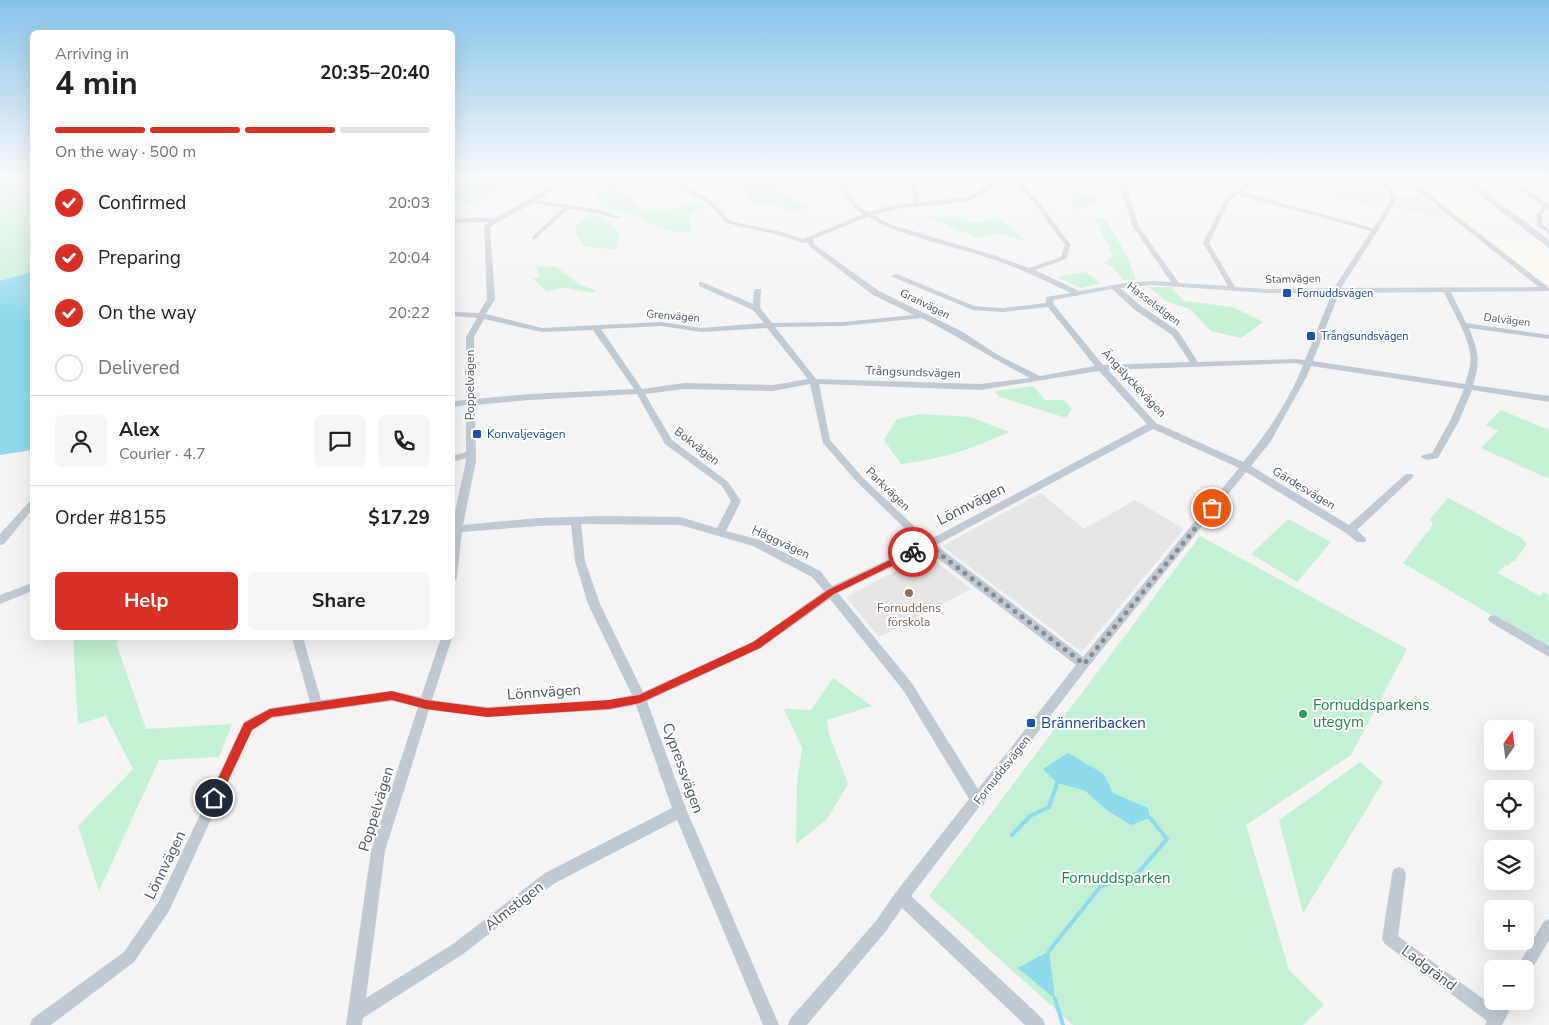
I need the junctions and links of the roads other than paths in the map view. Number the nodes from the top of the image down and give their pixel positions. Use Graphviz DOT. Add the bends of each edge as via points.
graph roads {
  1 [pos="487,226"];
  2 [pos="547,226"];
  3 [pos="747,226"];
  4 [pos="843,226"];
  5 [pos="890,226"];
  6 [pos="1054,226"];
  7 [pos="1136,226"];
  8 [pos="1214,226"];
  9 [pos="1359,226"];
  10 [pos="1377,226"];
  11 [pos="1465,226"];
  12 [pos="1525,226"];
  13 [pos="1526,226"];
  14 [pos="1374,230"];
  15 [pos="534,238"];
  16 [pos="806,240"];
  17 [pos="1549,244"];
  18 [pos="1029,270"];
  19 [pos="894,276"];
  20 [pos="702,284"];
  21 [pos="1176,284"];
  22 [pos="1114,287"];
  23 [pos="1233,289"];
  24 [pos="1337,289"];
  25 [pos="1446,289"];
  26 [pos="1547,290"];
  27 [pos="758,291"];
  28 [pos="1077,293"];
  29 [pos="1050,305"];
  30 [pos="756,308"];
  31 [pos="455,314"];
  32 [pos="483,316"];
  33 [pos="923,316"];
  34 [pos="771,325"];
  35 [pos="1462,325"];
  36 [pos="596,327"];
  37 [pos="1549,337"];
  38 [pos="1195,363"];
  39 [pos="1308,364"];
  40 [pos="1101,368"];
  41 [pos="1039,380"];
  42 [pos="814,381"];
  43 [pos="1469,386"];
  44 [pos="640,392"];
  45 [pos="1549,400"];
  46 [pos="470,402"];
  47 [pos="455,404"];
  48 [pos="1153,425"];
  49 [pos="470,454"];
  50 [pos="1426,457"];
  51 [pos="455,458"];
  52 [pos="1245,467"];
  53 [pos="1409,476"];
  54 [pos="30,506"];
  55 [pos="576,520"];
  56 [pos="457,529"];
  57 [pos="1350,530"];
  58 [pos="720,533"];
  59 [pos="1361,539"];
  60 [pos="0,541"];
  61 [pos="928,545"];
  62 [pos="455,548"];
  63 [pos="30,588"];
  64 [pos="831,592"];
  65 [pos="0,600"];
  66 [pos="1494,619"];
  67 [pos="298,640"];
  68 [pos="445,640"];
  69 [pos="1549,652"];
  70 [pos="1084,664"];
  71 [pos="640,699"];
  72 [pos="426,704"];
  73 [pos="317,706"];
  74 [pos="978,801"];
  75 [pos="680,811"];
  76 [pos="1400,874"];
  77 [pos="902,897"];
  78 [pos="1549,926"];
  79 [pos="1529,960"];
  80 [pos="1501,1010"];
  81 [pos="355,1020"];
  82 [pos="1495,1022"];
  83 [pos="38,1025"];
  84 [pos="771,1025"];
  85 [pos="796,1025"];
  86 [pos="1037,1025"];
  1 -- 32 [label="street, Poppelvägen" via="491,299"];
  2 -- 15 [label="street"];
  3 -- 16 [label="street, Granvägen"];
  4 -- 16 [label="street"];
  5 -- 18 [label="street"];
  6 -- 18 [label="street" via="1068,245 1064,258"];
  7 -- 21 [label="street"];
  8 -- 23 [label="street" via="1206,243"];
  9 -- 14 [label="street"];
  10 -- 14 [label="street, Fornuddsvägen"];
  11 -- 26 [label="street"];
  12 -- 17 [label="main road"];
  13 -- 17 [label="main road"];
  14 -- 24 [label="street, Fornuddsvägen"];
  16 -- 33 [label="street, Granvägen" via="876,293"];
  18 -- 28 [label="street"];
  19 -- 29 [label="street" via="973,308 1003,310"];
  20 -- 30 [label="street, Parkvägen"];
  21 -- 22 [label="street, Stamvägen"];
  21 -- 23 [label="street, Stamvägen"];
  22 -- 28 [label="street, Stamvägen"];
  22 -- 38 [label="street, Hasselstigen" via="1175,333"];
  23 -- 24 [label="street, Stamvägen"];
  24 -- 25 [label="street, Stamvägen"];
  24 -- 39 [label="street, Fornuddsvägen"];
  25 -- 26 [label="street, Stamvägen"];
  25 -- 35 [label="street"];
  27 -- 30 [label="street"];
  28 -- 29 [label="street, Stamvägen" via="1049,299"];
  29 -- 40 [label="street, Ängslyckevägen"];
  30 -- 34 [label="street, Parkvägen"];
  31 -- 32 [label="street, Grenvägen"];
  32 -- 36 [label="street, Grenvägen" via="542,330"];
  32 -- 46 [label="street, Poppelvägen" via="470,337"];
  33 -- 34 [label="street, Grenvägen" via="843,324"];
  33 -- 41 [label="street, Granvägen"];
  34 -- 36 [label="street, Grenvägen" via="701,330 661,324"];
  34 -- 42 [label="street, Parkvägen"];
  35 -- 37 [label="street, Dalvägen"];
  35 -- 43 [label="street" via="1474,354"];
  36 -- 44 [label="street, Bokvägen"];
  38 -- 39 [label="street, Trångsundsvägen" via="1296,361"];
  38 -- 40 [label="street, Trångsundsvägen"];
  39 -- 43 [label="street, Trångsundsvägen"];
  39 -- 52 [label="street, Fornuddsvägen" via="1266,441"];
  40 -- 41 [label="street, Trångsundsvägen"];
  40 -- 48 [label="street, Ängslyckevägen"];
  41 -- 42 [label="street, Trångsundsvägen" via="980,387"];
  42 -- 44 [label="street, Trångsundsvägen" via="772,388 692,386"];
  42 -- 61 [label="street, Parkvägen" via="826,441 860,480"];
  43 -- 45 [label="street, Trångsundsvägen"];
  43 -- 50 [label="street" via="1452,428 1435,456"];
  44 -- 46 [label="street, Trångsundsvägen"];
  44 -- 58 [label="street, Bokvägen" via="668,442 725,484 736,501"];
  46 -- 47 [label="street, Trångsundsvägen"];
  46 -- 49 [label="street, Poppelvägen"];
  48 -- 52 [label="street, Ängslyckevägen"];
  48 -- 61 [label="street, Lönnvägen"];
  49 -- 51 [label="street"];
  49 -- 56 [label="street, Poppelvägen"];
  52 -- 57 [label="street, Gärdesvägen"];
  52 -- 70 [label="street, Fornuddsvägen"];
  53 -- 57 [label="street"];
  54 -- 60 [label="street"];
  55 -- 56 [label="street, Häggvägen"];
  55 -- 58 [label="street, Häggvägen" via="680,521"];
  55 -- 71 [label="street, Cypressvägen" via="580,561 594,604"];
  56 -- 62 [label="street, Poppelvägen"];
  57 -- 59 [label="street, Gärdesvägen"];
  58 -- 64 [label="street, Häggvägen" via="756,543 816,574"];
  61 -- 64 [label="street, Lönnvägen"];
  61 -- 70 [label="street, Parkvägen"];
  63 -- 65 [label="street"];
  64 -- 71 [label="street, Lönnvägen" via="757,645"];
  64 -- 74 [label="street, Häggvägen" via="907,686"];
  66 -- 69 [label="street"];
  67 -- 73 [label="street"];
  68 -- 72 [label="street, Poppelvägen"];
  70 -- 74 [label="street, Fornuddsvägen"];
  71 -- 72 [label="street, Lönnvägen" via="487,712"];
  71 -- 75 [label="street, Cypressvägen"];
  72 -- 73 [label="street, Lönnvägen" via="392,696"];
  72 -- 81 [label="street, Poppelvägen" via="378,851"];
  73 -- 83 [label="street, Lönnvägen" via="270,713 248,726 164,906 130,957"];
  74 -- 77 [label="street, Fornuddsvägen"];
  75 -- 81 [label="street, Almstigen" via="550,878 458,949"];
  75 -- 84 [label="street, Cypressvägen"];
  76 -- 82 [label="street, Ladgränd" via="1390,939"];
  77 -- 85 [label="street, Fornuddsvägen"];
  77 -- 86 [label="street"];
  78 -- 79 [label="street"];
  80 -- 82 [label="street"];
}
